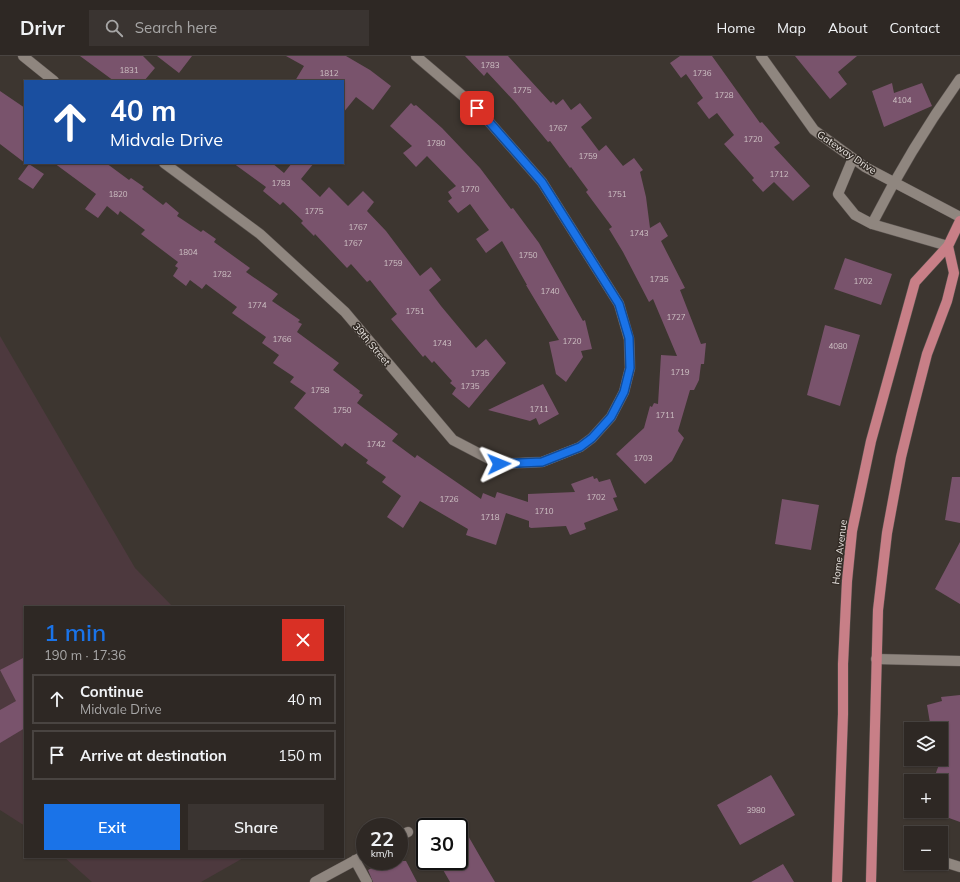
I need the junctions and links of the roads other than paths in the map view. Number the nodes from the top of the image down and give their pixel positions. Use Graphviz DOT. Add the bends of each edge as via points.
graph roads {
  1 [pos="23,56"];
  2 [pos="416,56"];
  3 [pos="761,56"];
  4 [pos="960,79"];
  5 [pos="53,80"];
  6 [pos="853,158"];
  7 [pos="165,164"];
  8 [pos="893,182"];
  9 [pos="960,217"];
  10 [pos="960,221"];
  11 [pos="872,224"];
  12 [pos="948,246"];
  13 [pos="876,659"];
  14 [pos="960,661"];
  15 [pos="356,860"];
  16 [pos="948,863"];
  17 [pos="960,867"];
  18 [pos="361,870"];
  19 [pos="315,882"];
  20 [pos="367,882"];
  21 [pos="837,882"];
  22 [pos="872,882"];
  1 -- 5 [label="street"];
  2 -- 7 [label="street, 39th Street" via="477,108 542,182 619,304 629,338 630,368 624,392 611,417 580,447 542,462 499,464 453,440 345,312 260,234"];
  3 -- 6 [label="street, Gateway Drive" via="814,130"];
  4 -- 8 [label="street" via="932,118"];
  6 -- 8 [label="street, Gateway Drive"];
  6 -- 11 [label="street" via="838,194 855,215"];
  8 -- 9 [label="street, Gateway Drive"];
  8 -- 11 [label="street"];
  10 -- 12 [label="main road, Home Avenue"];
  11 -- 12 [label="street"];
  12 -- 13 [label="main road" via="954,273 947,301 927,354 912,412 887,533 878,610"];
  12 -- 21 [label="main road, Home Avenue" via="915,282 871,441 852,531 843,664"];
  13 -- 14 [label="street"];
  13 -- 22 [label="main road"];
  15 -- 19 [label="street"];
  16 -- 17 [label="street"];
  18 -- 20 [label="street"];
}
